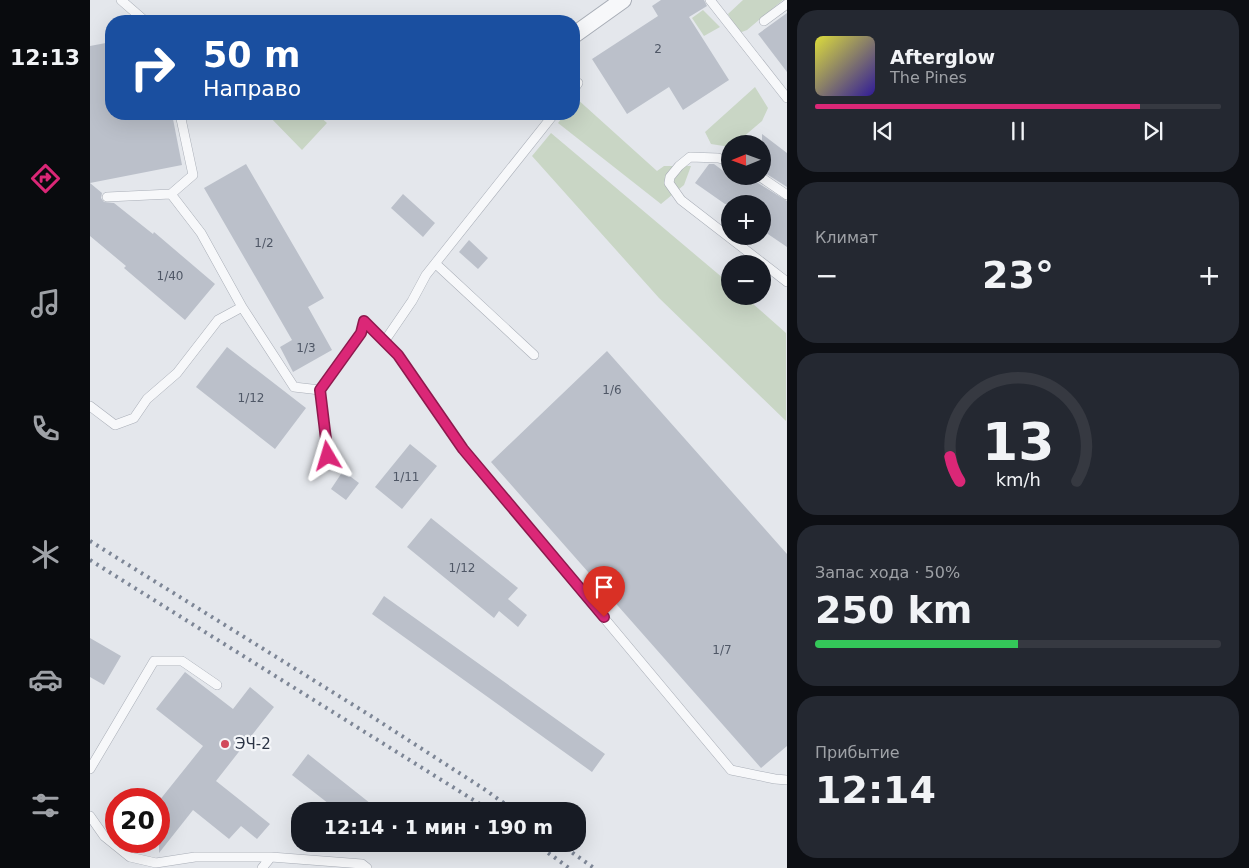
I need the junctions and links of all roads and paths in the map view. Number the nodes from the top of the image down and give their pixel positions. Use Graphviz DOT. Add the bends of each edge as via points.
graph roads {
  1 [pos="121,0"];
  2 [pos="623,0"];
  3 [pos="710,0"];
  4 [pos="786,4"];
  5 [pos="138,15"];
  6 [pos="764,21"];
  7 [pos="580,31"];
  8 [pos="786,98"];
  9 [pos="181,120"];
  10 [pos="549,120"];
  11 [pos="721,159"];
  12 [pos="771,184"];
  13 [pos="171,194"];
  14 [pos="786,195"];
  15 [pos="107,197"];
  16 [pos="436,264"];
  17 [pos="786,282"];
  18 [pos="242,307"];
  19 [pos="384,342"];
  20 [pos="534,355"];
  21 [pos="320,390"];
  22 [pos="90,406"];
  23 [pos="338,463"];
  24 [pos="217,685"];
  25 [pos="90,769"];
  26 [pos="786,780"];
  27 [pos="90,816"];
  28 [pos="270,857"];
  29 [pos="262,868"];
  30 [pos="366,868"];
  1 -- 5 [label="lane"];
  2 -- 7 [label="street"];
  3 -- 8 [label="lane"];
  4 -- 6 [label="lane"];
  9 -- 13 [label="lane" via="193,175"];
  10 -- 16 [label="lane"];
  11 -- 17 [label="lane" via="690,158 679,166 669,183 681,200"];
  12 -- 14 [label="lane"];
  13 -- 15 [label="lane"];
  13 -- 18 [label="lane" via="201,233"];
  16 -- 19 [label="lane"];
  16 -- 20 [label="lane"];
  18 -- 21 [label="lane" via="294,388"];
  18 -- 22 [label="lane" via="218,320 177,373 148,399 134,418 116,425"];
  19 -- 21 [label="lane" via="364,321 361,333"];
  19 -- 26 [label="lane" via="398,355 463,449 731,770"];
  21 -- 23 [label="lane" via="328,456"];
  24 -- 25 [label="lane" via="182,661 154,661"];
  27 -- 28 [label="lane" via="104,836 130,857 156,862 195,857"];
  28 -- 29 [label="lane"];
  28 -- 30 [label="lane" via="362,864"];
}
